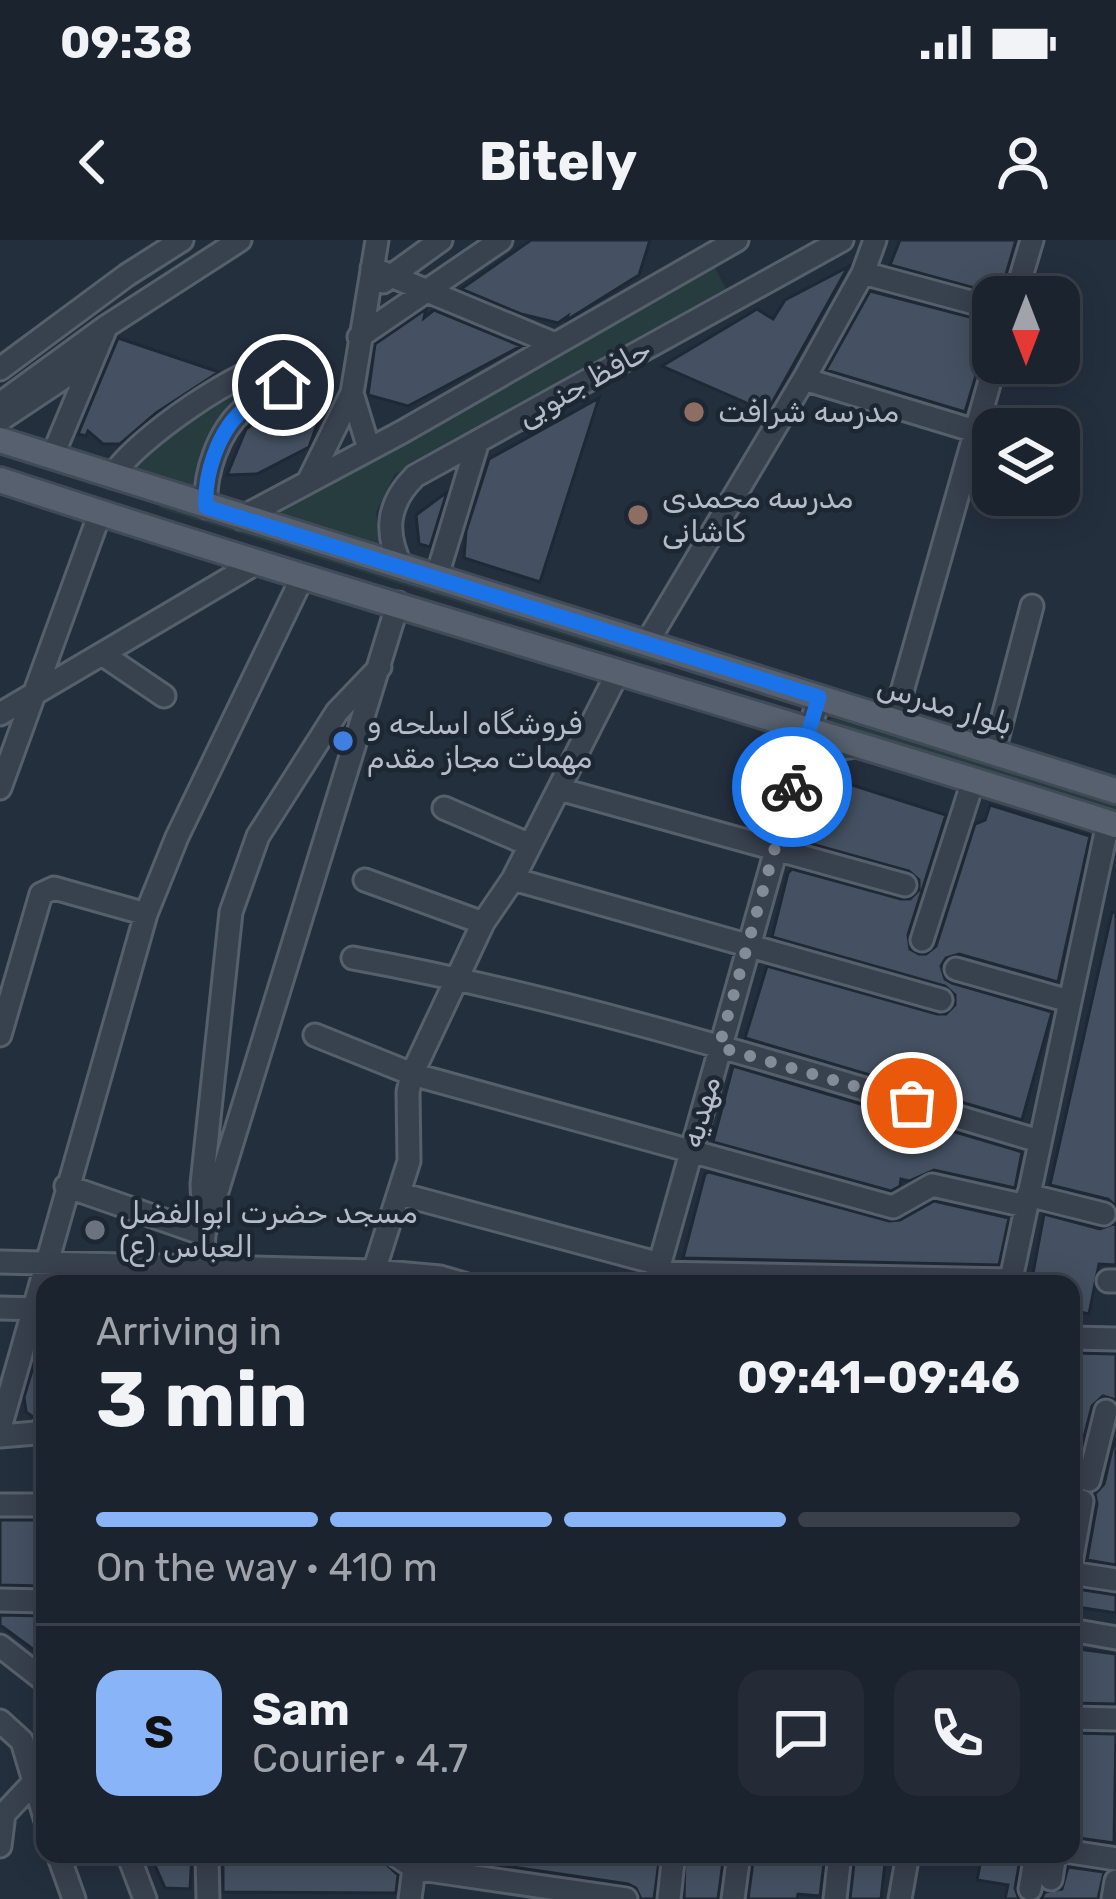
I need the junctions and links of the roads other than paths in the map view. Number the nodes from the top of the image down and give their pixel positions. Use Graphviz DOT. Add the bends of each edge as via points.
graph roads {
  1 [pos="182,240"];
  2 [pos="240,240"];
  3 [pos="377,240"];
  4 [pos="441,240"];
  5 [pos="501,240"];
  6 [pos="737,240"];
  7 [pos="842,240"];
  8 [pos="875,240"];
  9 [pos="1031,240"];
  10 [pos="382,272"];
  11 [pos="863,272"];
  12 [pos="127,275"];
  13 [pos="1021,276"];
  14 [pos="427,290"];
  15 [pos="972,302"];
  16 [pos="142,304"];
  17 [pos="107,326"];
  18 [pos="358,337"];
  19 [pos="555,344"];
  20 [pos="94,358"];
  21 [pos="0,369"];
  22 [pos="804,379"];
  23 [pos="352,393"];
  24 [pos="0,404"];
  25 [pos="0,420"];
  26 [pos="972,430"];
  27 [pos="0,440"];
  28 [pos="478,441"];
  29 [pos="972,442"];
  30 [pos="369,449"];
  31 [pos="52,457"];
  32 [pos="112,477"];
  33 [pos="0,480"];
  34 [pos="308,482"];
  35 [pos="206,507"];
  36 [pos="100,513"];
  37 [pos="241,518"];
  38 [pos="256,563"];
  39 [pos="402,568"];
  40 [pos="303,576"];
  41 [pos="436,579"];
  42 [pos="398,603"];
  43 [pos="1032,606"];
  44 [pos="646,644"];
  45 [pos="102,654"];
  46 [pos="380,667"];
  47 [pos="618,673"];
  48 [pos="33,695"];
  49 [pos="164,696"];
  50 [pos="819,697"];
  51 [pos="0,714"];
  52 [pos="764,719"];
  53 [pos="894,721"];
  54 [pos="808,733"];
  55 [pos="858,746"];
  56 [pos="994,751"];
  57 [pos="973,781"];
  58 [pos="1,782"];
  59 [pos="793,785"];
  60 [pos="559,789"];
  61 [pos="1116,790"];
  62 [pos="444,808"];
  63 [pos="1112,824"];
  64 [pos="530,845"];
  65 [pos="775,848"];
  66 [pos="513,879"];
  67 [pos="365,880"];
  68 [pos="905,885"];
  69 [pos="146,914"];
  70 [pos="483,923"];
  71 [pos="922,940"];
  72 [pos="746,945"];
  73 [pos="353,958"];
  74 [pos="956,969"];
  75 [pos="457,977"];
  76 [pos="941,1000"];
  77 [pos="1069,1001"];
  78 [pos="315,1035"];
  79 [pos="0,1036"];
  80 [pos="719,1047"];
  81 [pos="412,1074"];
  82 [pos="1039,1141"];
  83 [pos="689,1153"];
  84 [pos="67,1186"];
  85 [pos="400,1194"];
  86 [pos="1027,1200"];
  87 [pos="1104,1214"];
  88 [pos="204,1234"];
  89 [pos="0,1262"];
  90 [pos="45,1263"];
  91 [pos="202,1268"];
  92 [pos="374,1271"];
  93 [pos="657,1274"];
  94 [pos="43,1275"];
  95 [pos="418,1275"];
  96 [pos="701,1275"];
  97 [pos="1011,1275"];
  98 [pos="0,1308"];
  99 [pos="36,1308"];
  100 [pos="36,1318"];
  101 [pos="1080,1338"];
  102 [pos="1116,1339"];
  103 [pos="1106,1411"];
  104 [pos="0,1432"];
  105 [pos="36,1433"];
  106 [pos="0,1505"];
  107 [pos="36,1505"];
  108 [pos="1080,1516"];
  109 [pos="1080,1574"];
  110 [pos="1116,1580"];
  111 [pos="0,1600"];
  112 [pos="36,1601"];
  113 [pos="1080,1632"];
  114 [pos="1116,1638"];
  115 [pos="0,1646"];
  116 [pos="36,1675"];
  117 [pos="1080,1718"];
  118 [pos="1116,1719"];
  119 [pos="0,1720"];
  120 [pos="33,1784"];
  121 [pos="36,1792"];
  122 [pos="4,1806"];
  123 [pos="0,1846"];
  124 [pos="1080,1853"];
  125 [pos="1116,1859"];
  126 [pos="61,1863"];
  127 [pos="131,1863"];
  128 [pos="207,1863"];
  129 [pos="407,1863"];
  130 [pos="673,1863"];
  131 [pos="738,1863"];
  132 [pos="839,1863"];
  133 [pos="906,1863"];
  134 [pos="1038,1863"];
  135 [pos="1051,1863"];
  136 [pos="414,1868"];
  137 [pos="1116,1881"];
  138 [pos="74,1899"];
  139 [pos="145,1899"];
  140 [pos="208,1899"];
  141 [pos="410,1899"];
  142 [pos="626,1899"];
  143 [pos="669,1899"];
  144 [pos="733,1899"];
  145 [pos="835,1899"];
  146 [pos="900,1899"];
  147 [pos="1113,1899"];
  1 -- 12 [label="street"];
  2 -- 16 [label="street"];
  3 -- 10 [label="street"];
  4 -- 10 [label="street"];
  5 -- 14 [label="street"];
  6 -- 19 [label="street, حافظ جنوبی"];
  7 -- 28 [label="street, حافظ جنوبی"];
  8 -- 11 [label="street"];
  9 -- 13 [label="street"];
  10 -- 14 [label="street"];
  10 -- 18 [label="street" via="367,293"];
  11 -- 15 [label="street"];
  11 -- 22 [label="street"];
  12 -- 16 [label="street" via="123,292"];
  12 -- 21 [label="street"];
  14 -- 18 [label="street"];
  14 -- 19 [label="street"];
  16 -- 17 [label="street"];
  17 -- 20 [label="street"];
  17 -- 24 [label="street"];
  18 -- 23 [label="street"];
  19 -- 30 [label="street, حافظ جنوبی"];
  20 -- 25 [label="street"];
  20 -- 31 [label="street"];
  22 -- 26 [label="street"];
  22 -- 44 [label="street"];
  23 -- 30 [label="street"];
  23 -- 34 [label="street"];
  27 -- 31 [label="main road, بلوار مدرس"];
  28 -- 39 [label="street, حافظ جنوبی" via="400,491 389,522"];
  28 -- 41 [label="street"];
  29 -- 53 [label="street"];
  30 -- 34 [label="street, حافظ جنوبی"];
  31 -- 32 [label="main road, بلوار مدرس"];
  32 -- 35 [label="main road, بلوار مدرس"];
  32 -- 35 [label="street" via="150,435 283,361 292,377 241,412 226,433"];
  33 -- 36 [label="main road"];
  34 -- 37 [label="street, حافظ جنوبی"];
  35 -- 37 [label="main road, بلوار مدرس"];
  36 -- 38 [label="main road"];
  36 -- 48 [label="street"];
  37 -- 39 [label="main road, بلوار مدرس"];
  38 -- 40 [label="main road"];
  38 -- 45 [label="street"];
  39 -- 41 [label="main road, بلوار مدرس"];
  40 -- 42 [label="main road"];
  40 -- 69 [label="street"];
  41 -- 44 [label="main road, بلوار مدرس"];
  42 -- 46 [label="street"];
  42 -- 47 [label="main road"];
  43 -- 56 [label="street"];
  44 -- 50 [label="main road, بلوار مدرس"];
  45 -- 48 [label="street"];
  45 -- 49 [label="street"];
  46 -- 88 [label="street"];
  46 -- 88 [label="street" via="338,712 258,836 231,912 202,1184"];
  47 -- 52 [label="main road"];
  47 -- 60 [label="street"];
  48 -- 51 [label="street"];
  48 -- 58 [label="street"];
  50 -- 53 [label="main road, بلوار مدرس"];
  50 -- 54 [label="street, مهدیه"];
  52 -- 54 [label="main road"];
  52 -- 59 [label="street" via="786,737"];
  53 -- 56 [label="main road, بلوار مدرس"];
  54 -- 55 [label="main road"];
  54 -- 59 [label="street, مهدیه"];
  55 -- 57 [label="main road"];
  55 -- 59 [label="street" via="810,759"];
  56 -- 61 [label="main road, بلوار مدرس"];
  57 -- 63 [label="main road"];
  57 -- 71 [label="street"];
  59 -- 65 [label="street, مهدیه"];
  60 -- 64 [label="street"];
  60 -- 65 [label="street"];
  62 -- 64 [label="street"];
  63 -- 77 [label="street"];
  64 -- 66 [label="street"];
  65 -- 68 [label="street"];
  65 -- 72 [label="street, مهدیه"];
  66 -- 70 [label="street"];
  66 -- 72 [label="street"];
  67 -- 70 [label="street"];
  69 -- 79 [label="street" via="46,889"];
  69 -- 84 [label="street"];
  70 -- 75 [label="street"];
  72 -- 76 [label="street"];
  72 -- 80 [label="street, مهدیه"];
  73 -- 75 [label="street"];
  74 -- 77 [label="street"];
  75 -- 80 [label="street"];
  75 -- 81 [label="street"];
  77 -- 82 [label="street"];
  78 -- 81 [label="street"];
  80 -- 82 [label="street"];
  80 -- 83 [label="street, مهدیه"];
  81 -- 83 [label="street"];
  81 -- 85 [label="street"];
  82 -- 86 [label="street"];
  83 -- 86 [label="street" via="893,1207 932,1185"];
  83 -- 93 [label="street, مهدیه"];
  84 -- 88 [label="street"];
  84 -- 90 [label="street"];
  85 -- 92 [label="street"];
  85 -- 93 [label="street"];
  86 -- 87 [label="street"];
  86 -- 97 [label="street"];
  88 -- 91 [label="street"];
  89 -- 90 [label="street"];
  90 -- 91 [label="street"];
  90 -- 94 [label="street"];
  91 -- 92 [label="street"];
  92 -- 95 [label="street"];
  93 -- 96 [label="street"];
  98 -- 99 [label="street"];
  100 -- 104 [label="street"];
  101 -- 102 [label="street"];
  103 -- 108 [label="street"];
  104 -- 105 [label="street"];
  106 -- 107 [label="street"];
  109 -- 110 [label="street"];
  111 -- 112 [label="street"];
  113 -- 114 [label="street"];
  115 -- 116 [label="street"];
  117 -- 118 [label="street"];
  119 -- 120 [label="street" via="20,1737"];
  120 -- 121 [label="street"];
  120 -- 122 [label="street"];
  122 -- 123 [label="street"];
  124 -- 125 [label="street"];
  126 -- 138 [label="street"];
  127 -- 139 [label="street"];
  128 -- 140 [label="street"];
  129 -- 136 [label="street"];
  130 -- 143 [label="street"];
  131 -- 144 [label="street"];
  132 -- 145 [label="street"];
  133 -- 146 [label="street"];
  134 -- 135 [label="street" via="1041,1884"];
  136 -- 141 [label="street"];
  136 -- 142 [label="street"];
  137 -- 147 [label="street"];
}
